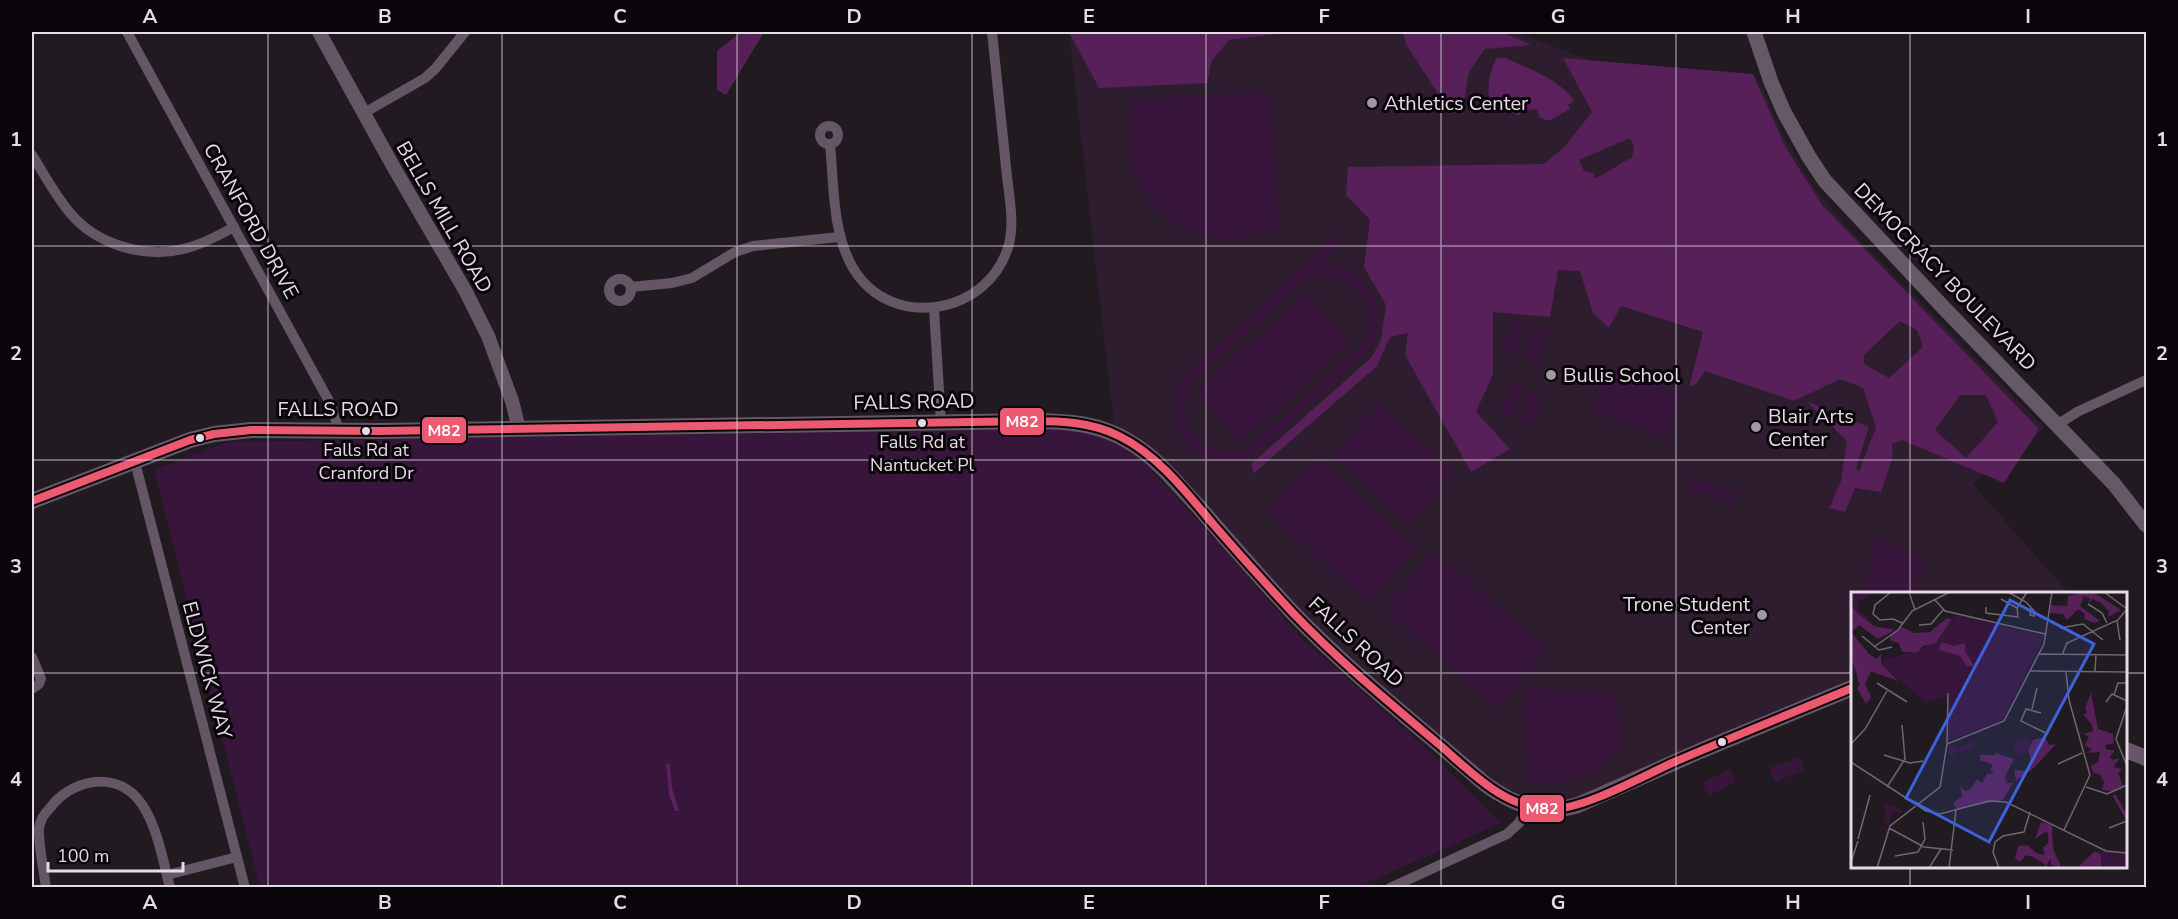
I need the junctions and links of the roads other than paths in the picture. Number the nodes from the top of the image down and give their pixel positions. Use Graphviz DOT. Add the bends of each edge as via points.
graph roads {
  1 [pos="127,32"];
  2 [pos="319,32"];
  3 [pos="465,32"];
  4 [pos="992,32"];
  5 [pos="1754,32"];
  6 [pos="364,113"];
  7 [pos="830,144"];
  8 [pos="32,155"];
  9 [pos="234,227"];
  10 [pos="839,237"];
  11 [pos="631,287"];
  12 [pos="934,309"];
  13 [pos="2146,380"];
  14 [pos="941,423"];
  15 [pos="2057,425"];
  16 [pos="519,429"];
  17 [pos="339,430"];
  18 [pos="135,462"];
  19 [pos="32,501"];
  20 [pos="2146,525"];
  21 [pos="32,657"];
  22 [pos="32,688"];
  23 [pos="1851,688"];
  24 [pos="2127,750"];
  25 [pos="2146,758"];
  26 [pos="1527,807"];
  27 [pos="35,827"];
  28 [pos="237,857"];
  29 [pos="167,875"];
  30 [pos="46,888"];
  31 [pos="170,888"];
  32 [pos="245,888"];
  33 [pos="1390,888"];
  1 -- 9 [label="street, CRANFORD DRIVE"];
  2 -- 6 [label="street, BELLS MILL ROAD"];
  3 -- 6 [label="street" via="425,78"];
  4 -- 12 [label="street" via="1009,202 1009,244 995,272 975,292"];
  5 -- 15 [label="main road, DEMOCRACY BOULEVARD" via="1784,112 1825,181"];
  6 -- 16 [label="street, BELLS MILL ROAD" via="488,336"];
  7 -- 10 [label="street"];
  8 -- 9 [label="street" via="71,214 94,234 122,246 146,252 181,250"];
  9 -- 17 [label="street, CRANFORD DRIVE" via="330,403"];
  10 -- 11 [label="street" via="744,249 692,278"];
  10 -- 12 [label="street" via="853,269 878,294 904,305"];
  12 -- 14 [label="street"];
  13 -- 15 [label="street"];
  14 -- 16 [label="main road, FALLS ROAD"];
  14 -- 26 [label="main road, FALLS ROAD" via="1073,423 1095,427 1132,443 1180,486 1335,654 1485,784 1502,797"];
  15 -- 20 [label="main road, DEMOCRACY BOULEVARD" via="2114,484"];
  16 -- 17 [label="main road, FALLS ROAD"];
  17 -- 18 [label="main road, FALLS ROAD" via="214,434"];
  18 -- 19 [label="main road, FALLS ROAD"];
  18 -- 28 [label="street, ELDWICK WAY"];
  21 -- 22 [label="street" via="41,679"];
  23 -- 26 [label="main road, FALLS ROAD" via="1578,804 1560,809"];
  24 -- 25 [label="main road"];
  26 -- 33 [label="street" via="1519,823 1507,834"];
  27 -- 29 [label="street" via="58,796 94,781 109,782 136,797 150,816"];
  27 -- 30 [label="street"];
  28 -- 29 [label="street"];
  28 -- 32 [label="street, ELDWICK WAY"];
  29 -- 31 [label="street"];
}
